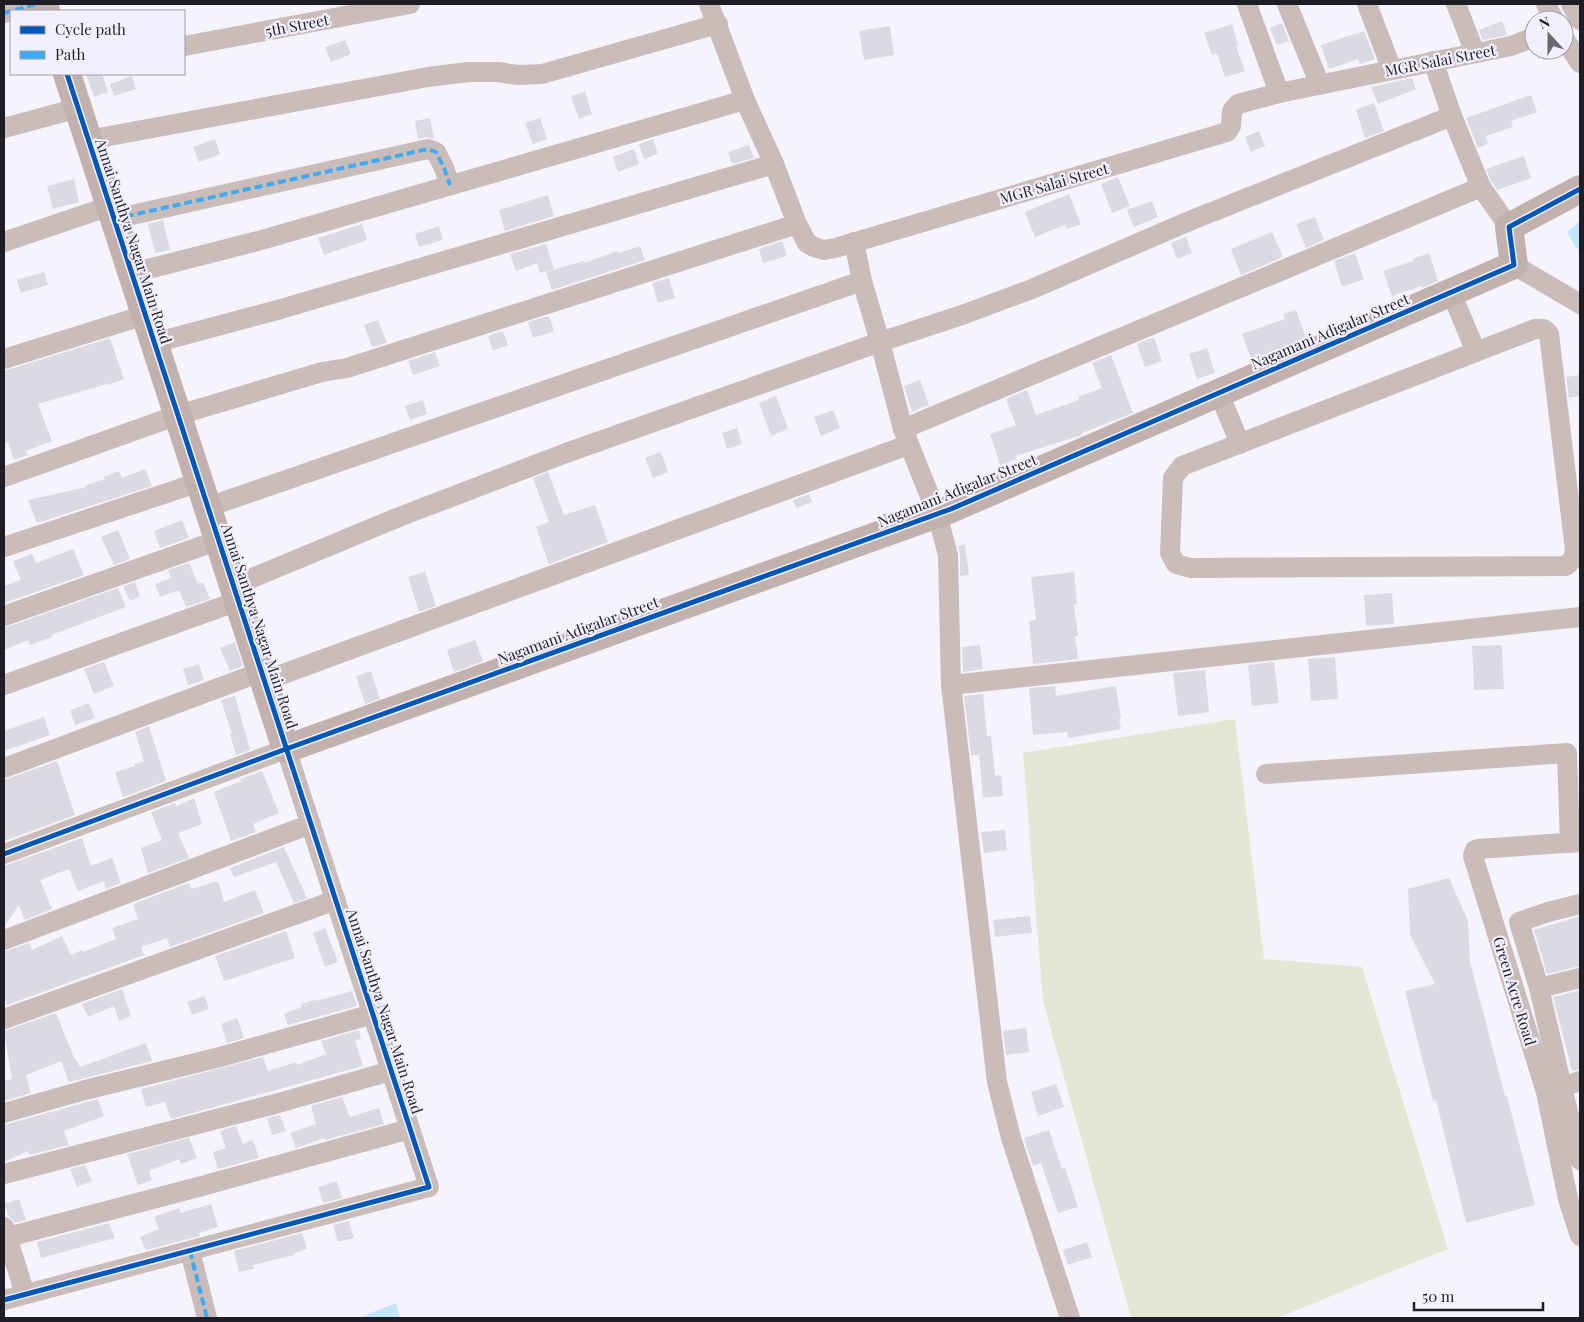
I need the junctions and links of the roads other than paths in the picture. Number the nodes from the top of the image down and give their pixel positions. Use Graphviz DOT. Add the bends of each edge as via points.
graph roads {
  1 [pos="410,4"];
  2 [pos="709,4"];
  3 [pos="1247,4"];
  4 [pos="1288,4"];
  5 [pos="1366,4"];
  6 [pos="1456,4"];
  7 [pos="1571,4"];
  8 [pos="45,6"];
  9 [pos="22,10"];
  10 [pos="1580,20"];
  11 [pos="718,24"];
  12 [pos="1524,41"];
  13 [pos="185,46"];
  14 [pos="1475,53"];
  15 [pos="1433,61"];
  16 [pos="1392,70"];
  17 [pos="67,75"];
  18 [pos="1320,85"];
  19 [pos="1279,93"];
  20 [pos="745,100"];
  21 [pos="78,108"];
  22 [pos="1452,116"];
  23 [pos="4,128"];
  24 [pos="88,140"];
  25 [pos="774,164"];
  26 [pos="450,185"];
  27 [pos="1481,187"];
  28 [pos="1580,189"];
  29 [pos="112,212"];
  30 [pos="797,224"];
  31 [pos="1509,226"];
  32 [pos="4,242"];
  33 [pos="854,242"];
  34 [pos="1514,265"];
  35 [pos="132,273"];
  36 [pos="862,281"];
  37 [pos="1451,292"];
  38 [pos="1580,304"];
  39 [pos="146,315"];
  40 [pos="880,342"];
  41 [pos="154,343"];
  42 [pos="1476,352"];
  43 [pos="4,359"];
  44 [pos="1219,393"];
  45 [pos="178,415"];
  46 [pos="905,437"];
  47 [pos="1240,444"];
  48 [pos="4,477"];
  49 [pos="204,495"];
  50 [pos="937,514"];
  51 [pos="218,540"];
  52 [pos="4,547"];
  53 [pos="236,593"];
  54 [pos="4,616"];
  55 [pos="1580,617"];
  56 [pos="263,676"];
  57 [pos="4,685"];
  58 [pos="951,685"];
  59 [pos="286,749"];
  60 [pos="1574,752"];
  61 [pos="4,768"];
  62 [pos="1266,774"];
  63 [pos="311,824"];
  64 [pos="1575,842"];
  65 [pos="4,854"];
  66 [pos="336,900"];
  67 [pos="1580,904"];
  68 [pos="4,940"];
  69 [pos="1580,978"];
  70 [pos="1539,988"];
  71 [pos="373,1014"];
  72 [pos="4,1019"];
  73 [pos="391,1071"];
  74 [pos="1571,1084"];
  75 [pos="4,1113"];
  76 [pos="410,1128"];
  77 [pos="1580,1160"];
  78 [pos="4,1174"];
  79 [pos="5,1234"];
  80 [pos="1580,1236"];
  81 [pos="190,1251"];
  82 [pos="25,1294"];
  83 [pos="4,1300"];
  84 [pos="208,1318"];
  85 [pos="1070,1318"];
  1 -- 13 [label="street, 5th Street"];
  2 -- 11 [label="street, MGR Salai Street"];
  3 -- 19 [label="street"];
  4 -- 18 [label="street"];
  5 -- 16 [label="street"];
  6 -- 14 [label="street"];
  7 -- 10 [label="street"];
  8 -- 9 [label="street"];
  11 -- 20 [label="street, MGR Salai Street"];
  11 -- 24 [label="street" via="542,74 468,72 428,77"];
  12 -- 14 [label="street, MGR Salai Street"];
  14 -- 15 [label="street, MGR Salai Street"];
  15 -- 16 [label="street, MGR Salai Street"];
  15 -- 22 [label="street"];
  16 -- 18 [label="street, MGR Salai Street"];
  17 -- 21 [label="street, Annai Santhya Nagar Main Road"];
  18 -- 19 [label="street, MGR Salai Street"];
  19 -- 33 [label="street, MGR Salai Street" via="1238,104 1232,110 1231,126 1227,132"];
  20 -- 25 [label="street, MGR Salai Street"];
  20 -- 26 [label="street"];
  21 -- 23 [label="street"];
  21 -- 24 [label="street, Annai Santhya Nagar Main Road"];
  22 -- 27 [label="street"];
  22 -- 40 [label="street" via="1187,222 1032,289"];
  24 -- 29 [label="street, Annai Santhya Nagar Main Road"];
  25 -- 30 [label="street, MGR Salai Street"];
  25 -- 41 [label="street" via="281,309"];
  26 -- 29 [label="street" via="436,152 428,149"];
  26 -- 35 [label="street" via="258,241"];
  27 -- 31 [label="street"];
  27 -- 46 [label="street"];
  28 -- 31 [label="street"];
  29 -- 32 [label="street"];
  29 -- 35 [label="street, Annai Santhya Nagar Main Road"];
  30 -- 33 [label="street, MGR Salai Street" via="807,243 814,248 824,250"];
  30 -- 45 [label="street" via="347,368 322,372"];
  31 -- 34 [label="street"];
  33 -- 36 [label="street"];
  34 -- 37 [label="street, Nagamani Adigalar Street"];
  34 -- 38 [label="street"];
  35 -- 39 [label="street, Annai Santhya Nagar Main Road"];
  36 -- 40 [label="street"];
  36 -- 49 [label="street" via="553,388"];
  37 -- 42 [label="street"];
  37 -- 44 [label="street, Nagamani Adigalar Street"];
  39 -- 41 [label="street, Annai Santhya Nagar Main Road"];
  39 -- 43 [label="street"];
  40 -- 46 [label="street"];
  40 -- 53 [label="street" via="566,453 399,517"];
  41 -- 45 [label="street, Annai Santhya Nagar Main Road"];
  42 -- 47 [label="street"];
  42 -- 47 [label="street" via="1535,329 1544,329 1549,334 1575,550 1566,566 1190,568 1176,564 1170,553 1173,478 1182,466"];
  44 -- 47 [label="street"];
  44 -- 50 [label="street, Nagamani Adigalar Street"];
  45 -- 48 [label="street"];
  45 -- 49 [label="street, Annai Santhya Nagar Main Road"];
  46 -- 50 [label="street"];
  46 -- 56 [label="street"];
  49 -- 51 [label="street, Annai Santhya Nagar Main Road"];
  49 -- 52 [label="street"];
  50 -- 58 [label="street" via="948,555"];
  50 -- 59 [label="street, Nagamani Adigalar Street"];
  51 -- 53 [label="street, Annai Santhya Nagar Main Road"];
  51 -- 54 [label="street"];
  53 -- 56 [label="street, Annai Santhya Nagar Main Road"];
  53 -- 57 [label="street"];
  55 -- 58 [label="street"];
  56 -- 59 [label="street, Annai Santhya Nagar Main Road"];
  56 -- 61 [label="street"];
  58 -- 85 [label="street" via="997,1082 1011,1138"];
  59 -- 63 [label="street, Annai Santhya Nagar Main Road"];
  59 -- 65 [label="street"];
  60 -- 62 [label="street"];
  60 -- 64 [label="street"];
  63 -- 66 [label="street, Annai Santhya Nagar Main Road"];
  63 -- 68 [label="street"];
  64 -- 80 [label="street, Green Acre Road" via="1478,849 1473,856 1546,1092 1568,1199"];
  66 -- 71 [label="street, Annai Santhya Nagar Main Road"];
  66 -- 72 [label="street"];
  67 -- 70 [label="street" via="1519,922"];
  69 -- 70 [label="street"];
  70 -- 74 [label="street"];
  71 -- 73 [label="street, Annai Santhya Nagar Main Road"];
  71 -- 75 [label="street"];
  73 -- 76 [label="street, Annai Santhya Nagar Main Road"];
  73 -- 78 [label="street"];
  74 -- 77 [label="street"];
  76 -- 79 [label="street" via="202,1186"];
  76 -- 81 [label="street, Annai Santhya Nagar Main Road" via="429,1186"];
  79 -- 82 [label="street"];
  81 -- 82 [label="street"];
  81 -- 84 [label="street"];
  82 -- 83 [label="street"];
}
